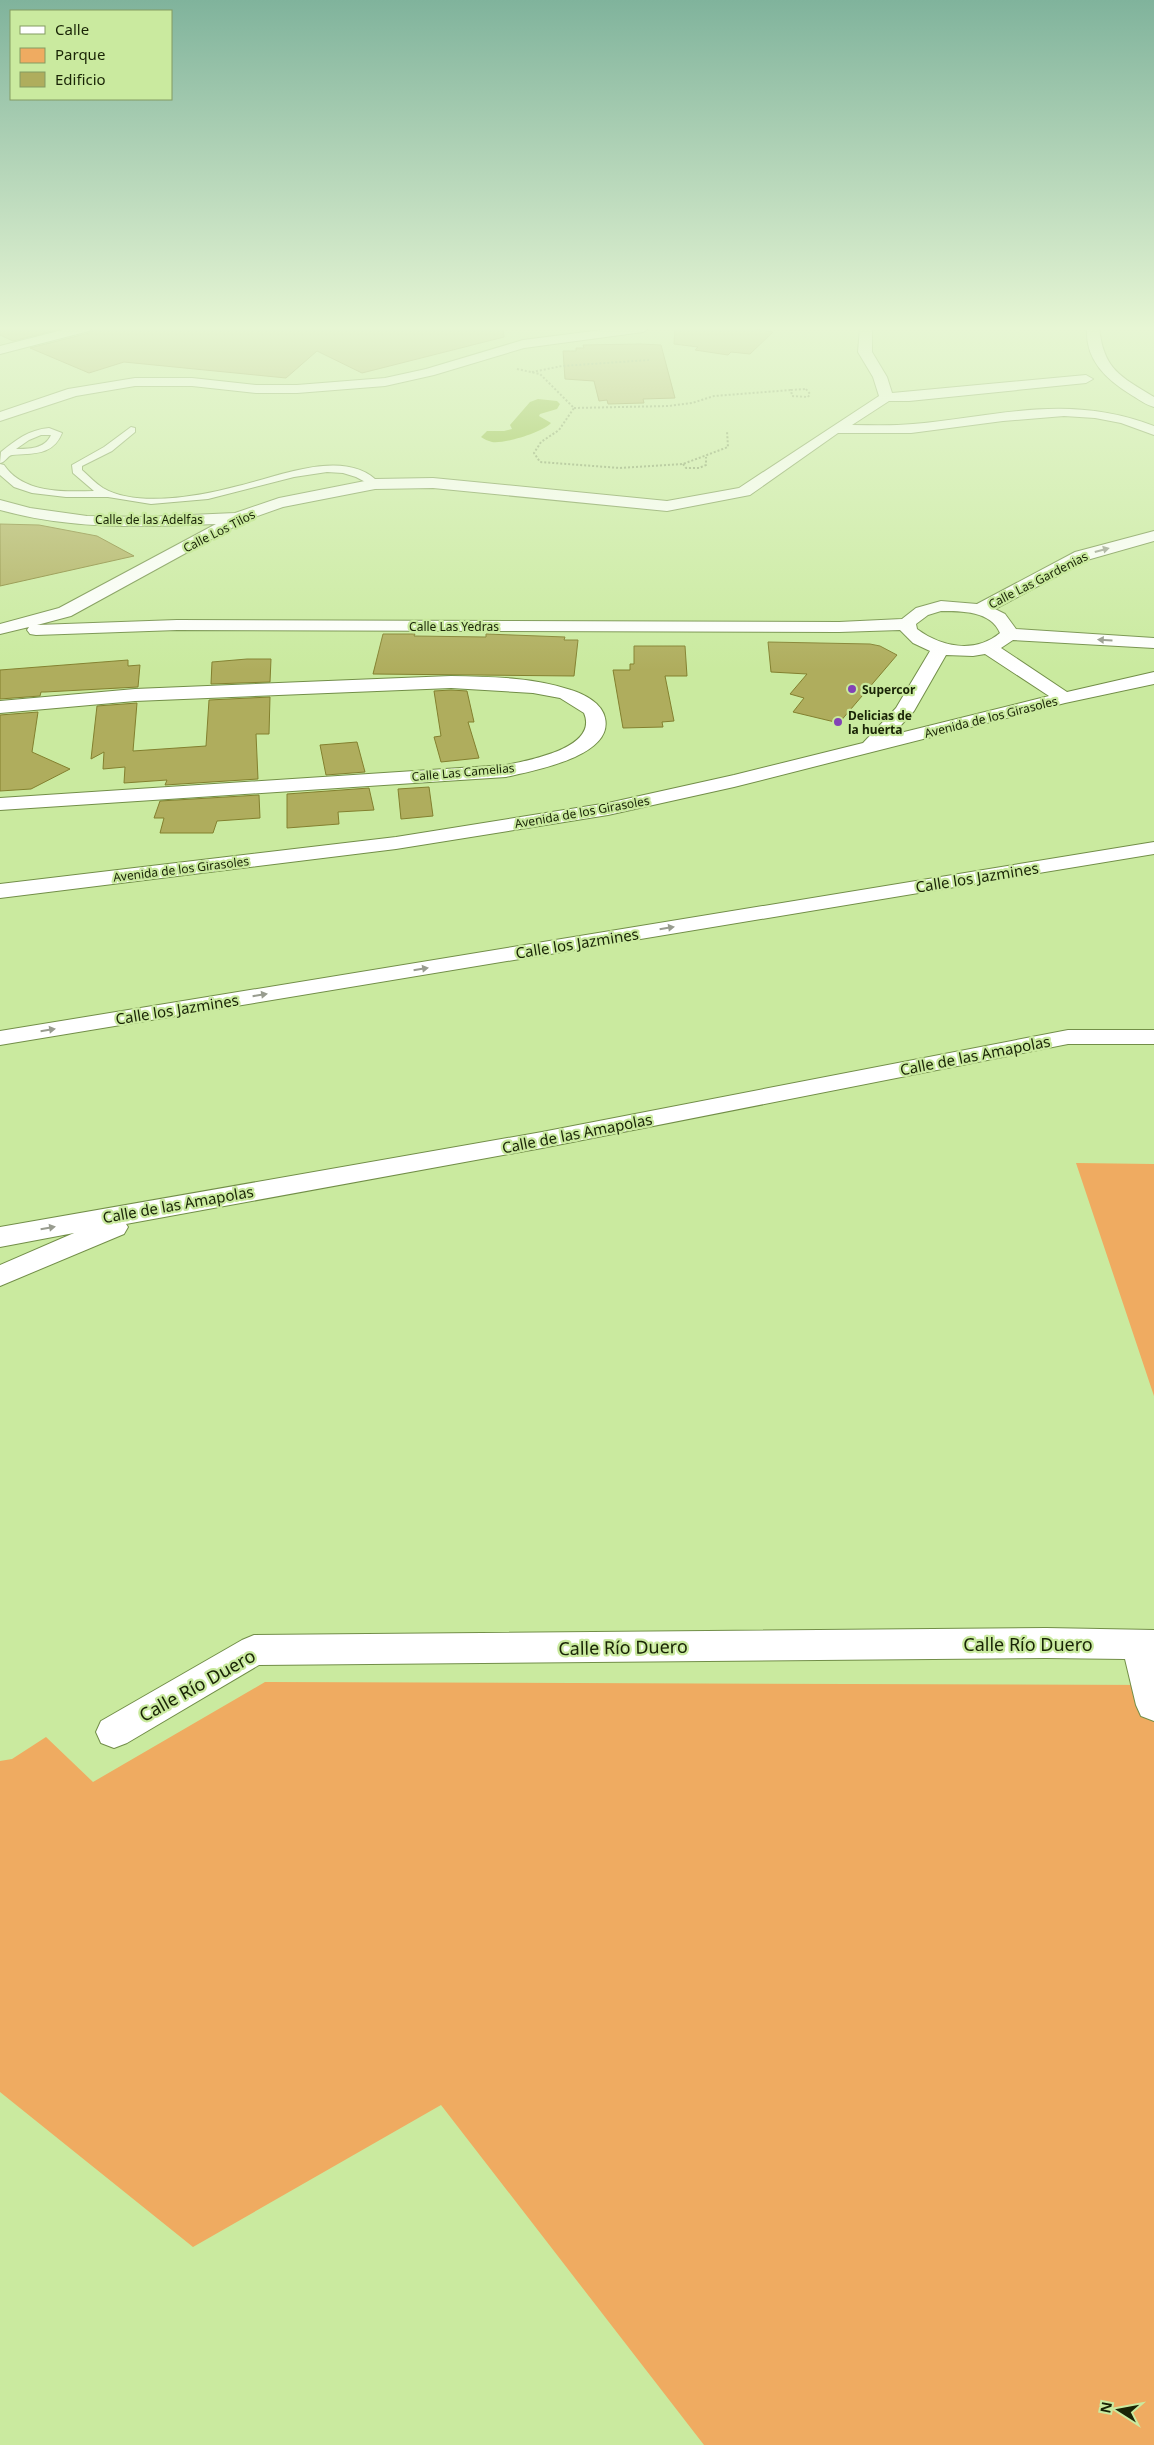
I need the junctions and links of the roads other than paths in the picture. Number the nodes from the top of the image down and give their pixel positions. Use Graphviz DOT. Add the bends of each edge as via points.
graph roads {
  1 [pos="116,442"];
  2 [pos="816,442"];
  3 [pos="0,466"];
  4 [pos="375,484"];
  5 [pos="114,494"];
  6 [pos="0,505"];
  7 [pos="240,517"];
  8 [pos="160,521"];
  9 [pos="1154,536"];
  10 [pos="198,540"];
  11 [pos="980,610"];
  12 [pos="65,612"];
  13 [pos="908,624"];
  14 [pos="103,628"];
  15 [pos="0,631"];
  16 [pos="1009,634"];
  17 [pos="1154,643"];
  18 [pos="941,648"];
  19 [pos="988,648"];
  20 [pos="1154,678"];
  21 [pos="1064,698"];
  22 [pos="0,707"];
  23 [pos="869,748"];
  24 [pos="0,804"];
  25 [pos="1154,848"];
  26 [pos="63,883"];
  27 [pos="0,891"];
  28 [pos="0,909"];
  29 [pos="1154,1037"];
  30 [pos="0,1038"];
  31 [pos="156,1208"];
  32 [pos="0,1237"];
  33 [pos="0,1276"];
  34 [pos="1147,1645"];
  35 [pos="1154,1705"];
  36 [pos="114,1732"];
  1 -- 5 [label="lane" via="77,465 77,471 100,490"];
  2 -- 4 [label="street, Calle Los Tilos" via="744,492 667,506 432,482"];
  3 -- 5 [label="lane" via="11,481 28,488 56,494"];
  4 -- 5 [label="lane" via="356,471 338,468 315,470 195,498 164,500"];
  4 -- 7 [label="street, Calle Los Tilos" via="279,504"];
  6 -- 8 [label="street, Calle de las Adelfas" via="49,517 118,522"];
  7 -- 8 [label="street, Calle de las Adelfas"];
  7 -- 10 [label="street, Calle Los Tilos"];
  8 -- 10 [label="street" via="183,528"];
  11 -- 9 [label="street, Calle Las Gardenias, one-way" via="1081,556"];
  10 -- 12 [label="street, Calle Los Tilos"];
  11 -- 13 [label="street" via="941,606 912,616"];
  11 -- 16 [label="street" via="997,616 1007,625"];
  12 -- 14 [label="street" via="74,621"];
  12 -- 15 [label="street, Calle Los Tilos"];
  13 -- 14 [label="street, Calle Las Yedras" via="839,627 177,625"];
  13 -- 18 [label="street" via="915,638"];
  14 -- 15 [label="street, Calle Las Yedras"];
  17 -- 16 [label="street, one-way"];
  16 -- 19 [label="street" via="1002,642"];
  18 -- 19 [label="street"];
  18 -- 23 [label="street" via="904,711"];
  19 -- 21 [label="street"];
  20 -- 21 [label="street, Avenida de los Girasoles"];
  21 -- 23 [label="street, Avenida de los Girasoles"];
  22 -- 24 [label="street, Calle Las Camelias" via="145,695 444,682 510,684 542,688 577,699 596,717 597,728 576,751 506,771"];
  23 -- 26 [label="street, Avenida de los Girasoles" via="734,782 598,810 396,843"];
  30 -- 25 [label="street, Calle los Jazmines, one-way"];
  26 -- 27 [label="street, Avenida de los Girasoles"];
  26 -- 28 [label="street"];
  29 -- 31 [label="street, Calle de las Amapolas" via="1068,1037 542,1140"];
  32 -- 31 [label="street, Calle de las Amapolas, one-way"];
  31 -- 33 [label="street"];
  34 -- 35 [label="street"];
  34 -- 36 [label="street, Calle Río Duero" via="1046,1643 254,1650"];
}
